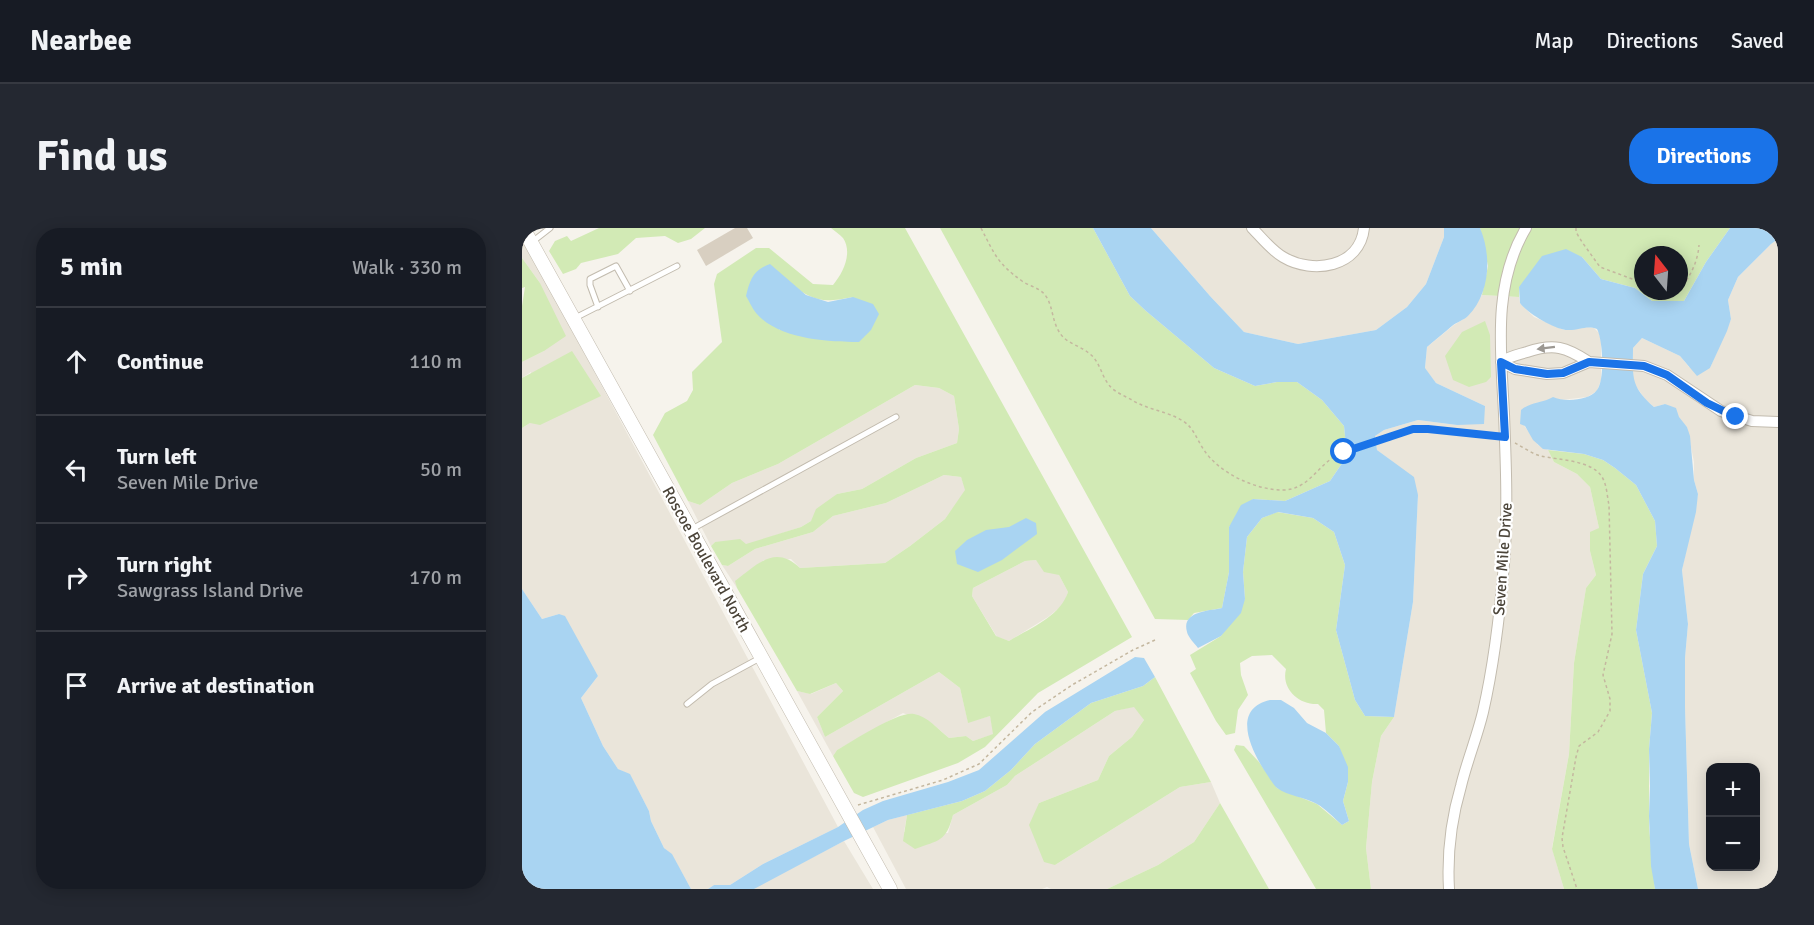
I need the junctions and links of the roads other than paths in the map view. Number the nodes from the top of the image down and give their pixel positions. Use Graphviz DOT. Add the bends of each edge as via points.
graph roads {
  1 [pos="523,228"];
  2 [pos="550,228"];
  3 [pos="1252,228"];
  4 [pos="1364,228"];
  5 [pos="1526,228"];
  6 [pos="531,243"];
  7 [pos="677,266"];
  8 [pos="630,291"];
  9 [pos="598,307"];
  10 [pos="573,319"];
  11 [pos="1501,362"];
  12 [pos="1589,362"];
  13 [pos="896,417"];
  14 [pos="1778,422"];
  15 [pos="690,530"];
  16 [pos="762,657"];
  17 [pos="687,704"];
  18 [pos="890,889"];
  19 [pos="1449,889"];
  1 -- 6 [label="street, Roscoe Boulevard North"];
  2 -- 6 [label="lane"];
  3 -- 4 [label="street" via="1284,258 1316,267 1349,258 1360,245"];
  5 -- 11 [label="street, Seven Mile Drive" via="1515,249 1502,295"];
  6 -- 10 [label="street, Roscoe Boulevard North"];
  7 -- 8 [label="lane"];
  8 -- 9 [label="lane"];
  8 -- 9 [label="lane" via="616,266 590,279"];
  9 -- 10 [label="lane"];
  10 -- 15 [label="street, Roscoe Boulevard North"];
  11 -- 12 [label="street" via="1515,369 1547,374 1563,373"];
  12 -- 11 [label="street, one-way" via="1552,346 1510,356"];
  11 -- 19 [label="street, Seven Mile Drive" via="1506,528 1500,603 1483,711 1452,825"];
  12 -- 14 [label="street" via="1637,365 1667,375 1721,411 1752,421"];
  13 -- 15 [label="lane"];
  15 -- 16 [label="street, Roscoe Boulevard North"];
  16 -- 17 [label="lane" via="712,684"];
  16 -- 18 [label="street, Roscoe Boulevard North"];
}
